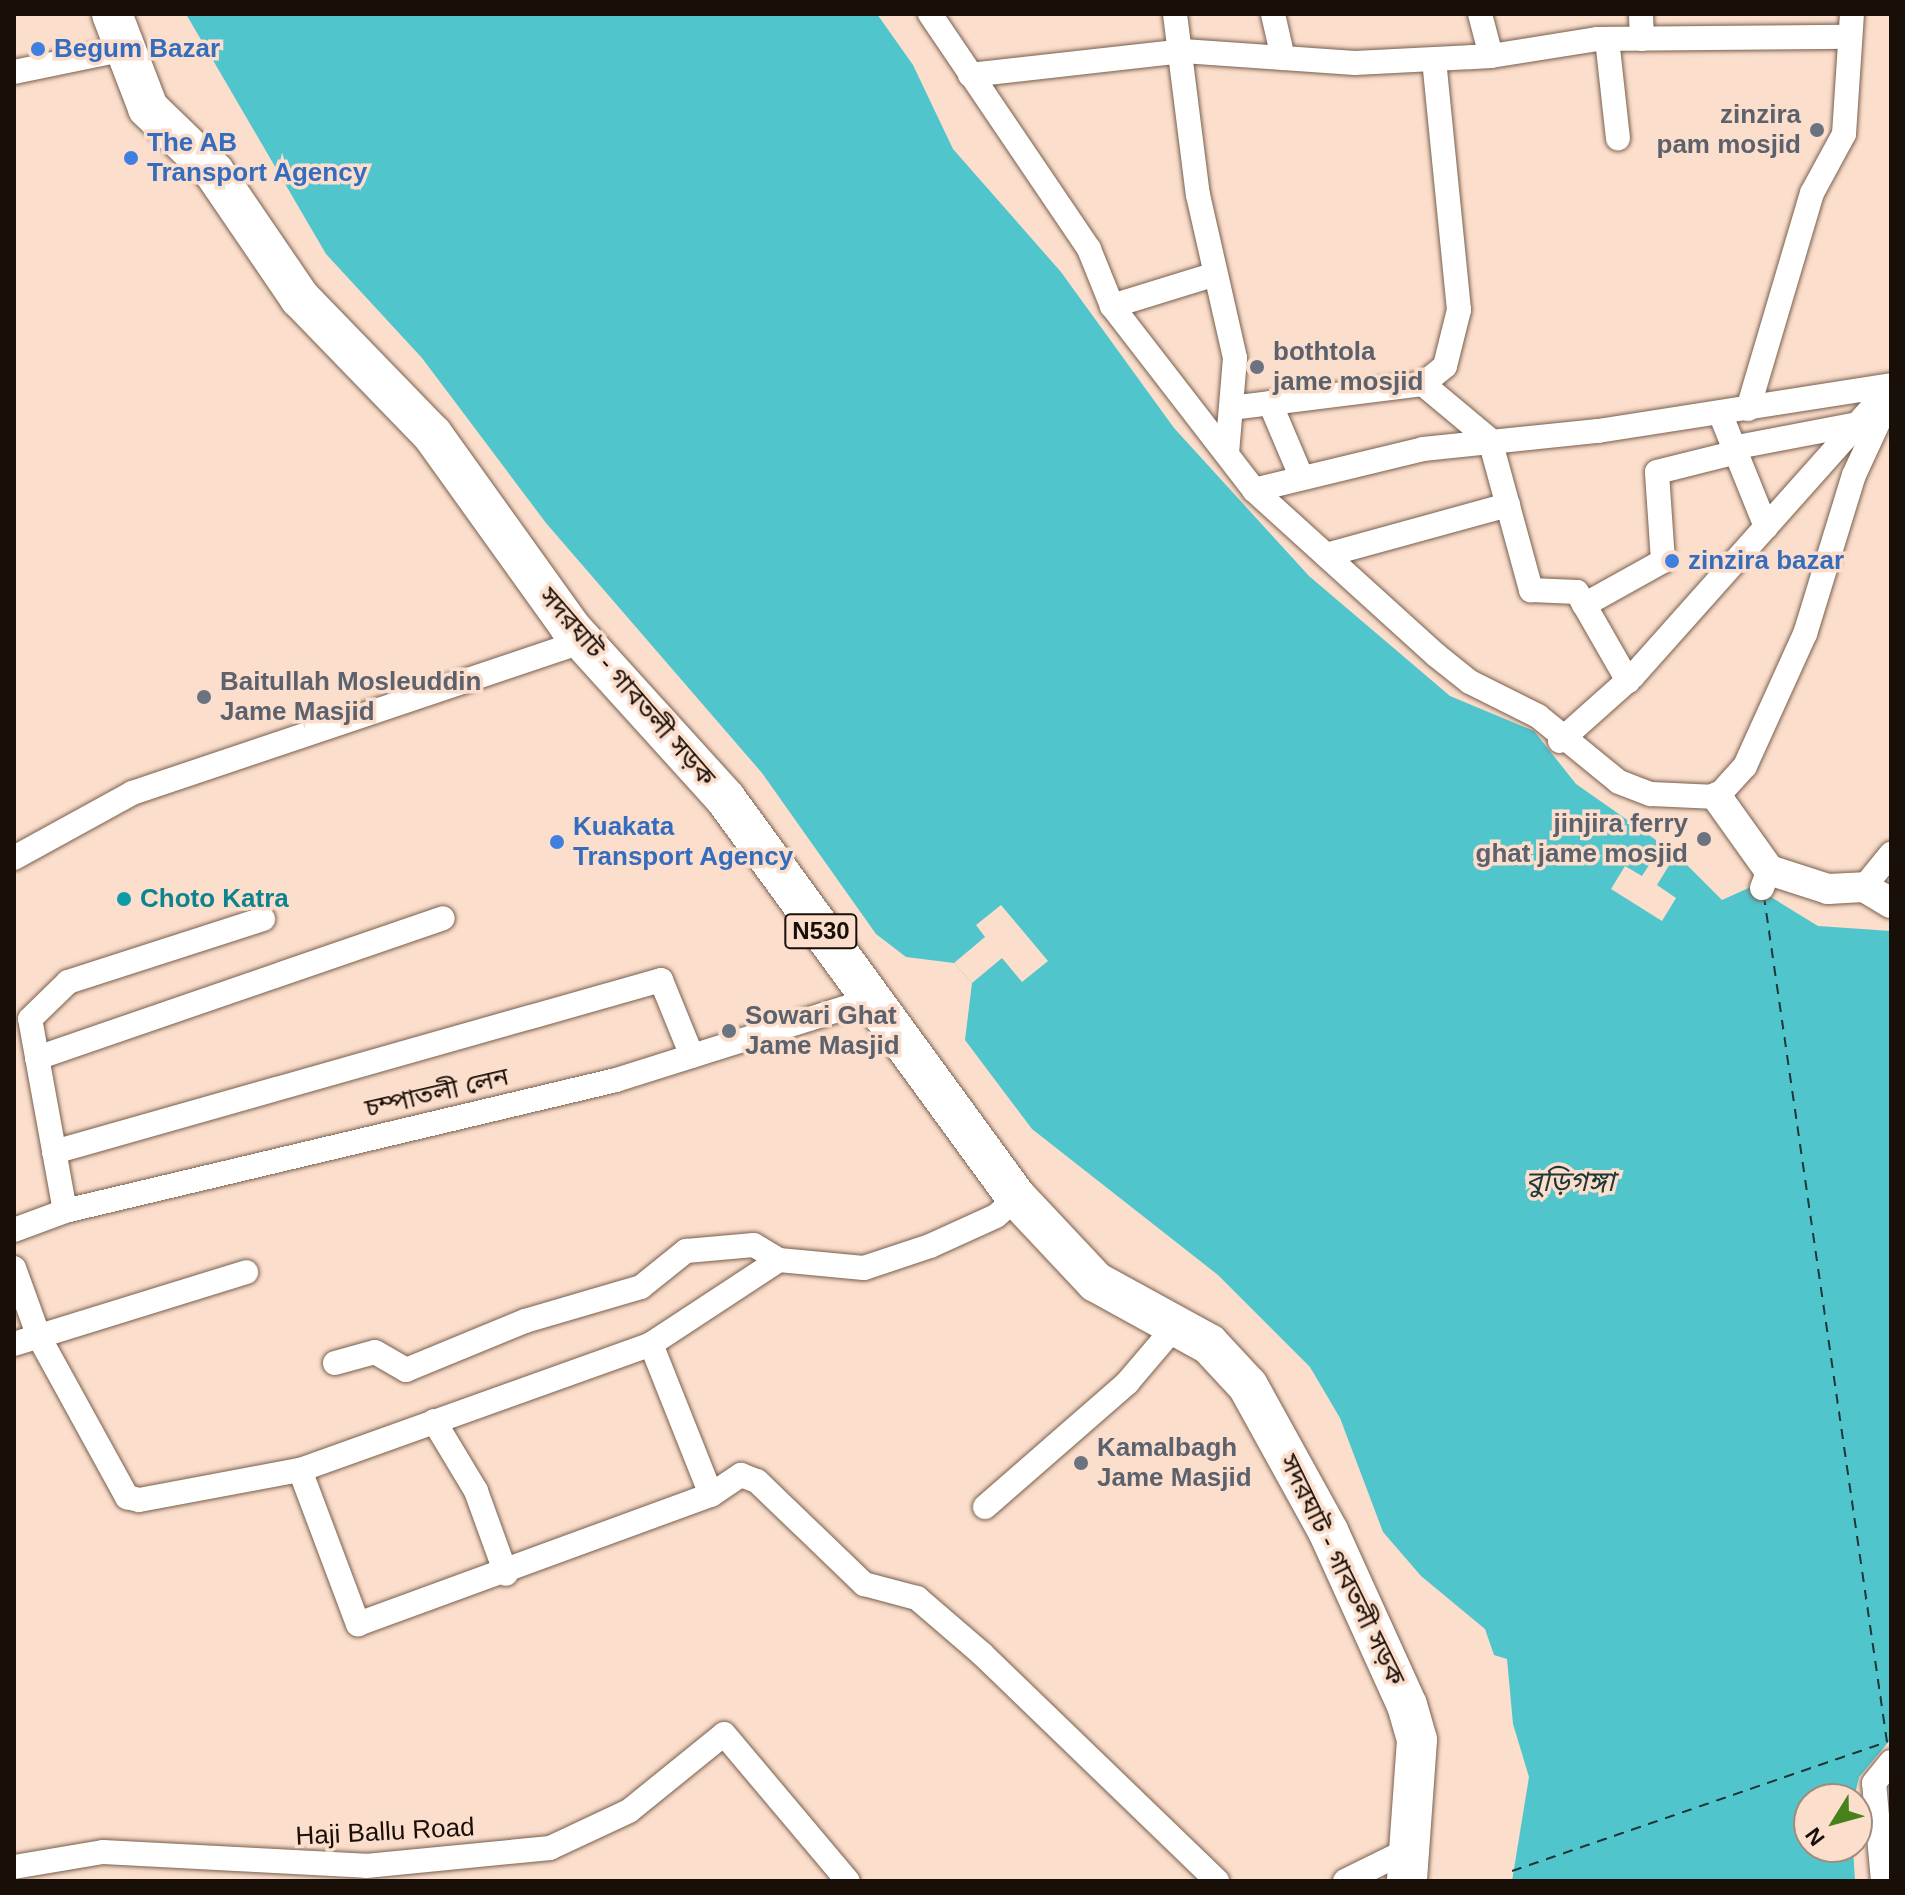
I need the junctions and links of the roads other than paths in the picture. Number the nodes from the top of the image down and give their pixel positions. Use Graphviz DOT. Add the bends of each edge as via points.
graph roads {
  1 [pos="930,14"];
  2 [pos="1175,14"];
  3 [pos="1273,14"];
  4 [pos="1480,14"];
  5 [pos="1641,14"];
  6 [pos="1851,25"];
  7 [pos="116,32"];
  8 [pos="1607,39"];
  9 [pos="1642,39"];
  10 [pos="1183,51"];
  11 [pos="1491,56"];
  12 [pos="1283,58"];
  13 [pos="1434,61"];
  14 [pos="14,72"];
  15 [pos="970,75"];
  16 [pos="1618,138"];
  17 [pos="1213,275"];
  18 [pos="1112,306"];
  19 [pos="1423,384"];
  20 [pos="1891,386"];
  21 [pos="1891,395"];
  22 [pos="1270,403"];
  23 [pos="1231,408"];
  24 [pos="1748,409"];
  25 [pos="1720,413"];
  26 [pos="1874,435"];
  27 [pos="1490,440"];
  28 [pos="1732,450"];
  29 [pos="1227,454"];
  30 [pos="1301,476"];
  31 [pos="1254,490"];
  32 [pos="1508,505"];
  33 [pos="1766,527"];
  34 [pos="1326,555"];
  35 [pos="1584,605"];
  36 [pos="584,641"];
  37 [pos="1628,681"];
  38 [pos="1560,741"];
  39 [pos="1717,797"];
  40 [pos="1891,854"];
  41 [pos="14,858"];
  42 [pos="1864,887"];
  43 [pos="1891,903"];
  44 [pos="443,918"];
  45 [pos="263,919"];
  46 [pos="870,1000"];
  47 [pos="22,1019"];
  48 [pos="692,1056"];
  49 [pos="37,1058"];
  50 [pos="54,1152"];
  51 [pos="1017,1198"];
  52 [pos="65,1211"];
  53 [pos="14,1230"];
  54 [pos="779,1260"];
  55 [pos="14,1268"];
  56 [pos="246,1272"];
  57 [pos="1178,1323"];
  58 [pos="39,1337"];
  59 [pos="14,1344"];
  60 [pos="651,1344"];
  61 [pos="335,1363"];
  62 [pos="434,1421"];
  63 [pos="300,1470"];
  64 [pos="711,1495"];
  65 [pos="985,1507"];
  66 [pos="506,1574"];
  67 [pos="1891,1762"];
  68 [pos="1407,1866"];
  69 [pos="14,1867"];
  70 [pos="848,1881"];
  71 [pos="1217,1881"];
  72 [pos="1345,1881"];
  73 [pos="1883,1881"];
  1 -- 15 [label="street"];
  2 -- 10 [label="street"];
  3 -- 12 [label="street"];
  4 -- 11 [label="street"];
  5 -- 9 [label="street"];
  6 -- 9 [label="street"];
  6 -- 24 [label="street" via="1844,134 1812,193"];
  7 -- 14 [label="street"];
  7 -- 36 [label="highway, সদরঘাট - গাবতলী সড়ক / N530" via="148,108 214,172 300,298 432,434"];
  8 -- 9 [label="street"];
  8 -- 11 [label="street"];
  8 -- 16 [label="street"];
  10 -- 12 [label="street"];
  10 -- 15 [label="street"];
  10 -- 17 [label="street"];
  11 -- 13 [label="street"];
  12 -- 13 [label="street"];
  13 -- 19 [label="street" via="1459,310 1445,366"];
  15 -- 18 [label="street" via="1089,249"];
  17 -- 18 [label="street"];
  17 -- 23 [label="street" via="1235,358"];
  18 -- 29 [label="street"];
  19 -- 22 [label="street"];
  19 -- 27 [label="street"];
  20 -- 24 [label="street"];
  20 -- 26 [label="street"];
  21 -- 26 [label="street"];
  22 -- 23 [label="street"];
  22 -- 30 [label="street"];
  23 -- 29 [label="street"];
  24 -- 25 [label="street"];
  25 -- 27 [label="street"];
  25 -- 28 [label="street"];
  26 -- 28 [label="street"];
  26 -- 33 [label="street"];
  26 -- 39 [label="street" via="1805,634 1745,766"];
  27 -- 30 [label="street"];
  27 -- 32 [label="street"];
  28 -- 33 [label="street"];
  28 -- 35 [label="street" via="1657,472 1663,561"];
  29 -- 31 [label="street"];
  30 -- 31 [label="street"];
  31 -- 34 [label="street"];
  32 -- 34 [label="street"];
  32 -- 35 [label="street" via="1531,590 1577,592"];
  33 -- 37 [label="street"];
  34 -- 38 [label="street" via="1447,664 1538,716"];
  35 -- 37 [label="street"];
  36 -- 41 [label="street" via="132,793"];
  36 -- 46 [label="highway, সদরঘাট - গাবতলী সড়ক / N530" via="725,798"];
  37 -- 38 [label="street"];
  38 -- 39 [label="street" via="1651,794"];
  39 -- 42 [label="street" via="1766,879 1828,889"];
  40 -- 42 [label="street"];
  42 -- 43 [label="street"];
  44 -- 49 [label="street"];
  45 -- 47 [label="street" via="68,982"];
  46 -- 48 [label="street, চম্পাতলী লেন"];
  46 -- 51 [label="highway, সদরঘাট - গাবতলী সড়ক / N530"];
  47 -- 49 [label="street"];
  48 -- 50 [label="street" via="661,980"];
  48 -- 52 [label="street, চম্পাতলী লেন"];
  49 -- 50 [label="street"];
  50 -- 52 [label="street"];
  51 -- 54 [label="street" via="983,1222 864,1268"];
  51 -- 57 [label="highway, সদরঘাট - গাবতলী সড়ক / N530" via="1096,1282"];
  52 -- 53 [label="street, চম্পাতলী লেন"];
  54 -- 60 [label="street"];
  54 -- 61 [label="street" via="754,1245 686,1251 641,1287 525,1321 406,1370 375,1352"];
  55 -- 58 [label="street"];
  56 -- 58 [label="street"];
  57 -- 65 [label="street" via="1127,1383"];
  57 -- 68 [label="highway, সদরঘাট - গাবতলী সড়ক / N530" via="1248,1386 1328,1531 1407,1705 1417,1740"];
  58 -- 59 [label="street"];
  58 -- 63 [label="street" via="127,1497"];
  60 -- 62 [label="street"];
  60 -- 64 [label="street"];
  62 -- 63 [label="street"];
  62 -- 66 [label="street" via="476,1491"];
  63 -- 66 [label="street" via="358,1624"];
  64 -- 66 [label="street"];
  64 -- 71 [label="street" via="741,1475 757,1481 864,1584 917,1598 1128,1789"];
  67 -- 73 [label="street" via="1874,1783"];
  68 -- 72 [label="street"];
  69 -- 70 [label="street, Haji Ballu Road" via="103,1852 366,1866 550,1848 629,1811 724,1734"];
}
